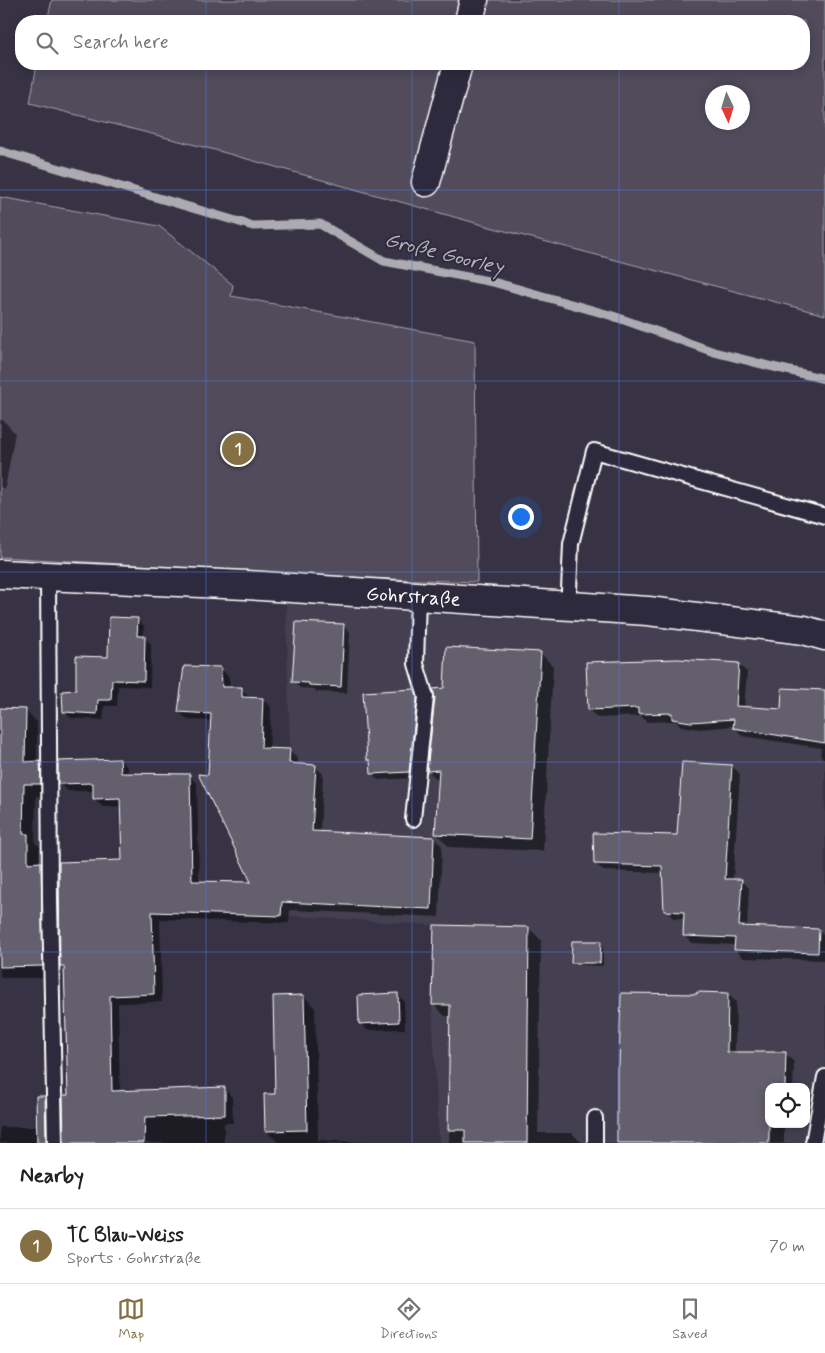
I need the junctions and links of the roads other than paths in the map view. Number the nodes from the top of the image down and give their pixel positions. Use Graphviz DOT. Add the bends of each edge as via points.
graph roads {
  1 [pos="474,0"];
  2 [pos="470,15"];
  3 [pos="456,70"];
  4 [pos="426,182"];
  5 [pos="825,516"];
  6 [pos="0,574"];
  7 [pos="48,576"];
  8 [pos="418,596"];
  9 [pos="569,606"];
  10 [pos="825,636"];
  11 [pos="413,819"];
  12 [pos="825,1077"];
  13 [pos="595,1118"];
  14 [pos="55,1143"];
  15 [pos="595,1143"];
  16 [pos="813,1143"];
  1 -- 2 [label="street"];
  3 -- 4 [label="street"];
  5 -- 9 [label="lane" via="594,451 571,544"];
  6 -- 7 [label="street, Gohrstraße"];
  7 -- 8 [label="street, Gohrstraße"];
  7 -- 14 [label="lane"];
  8 -- 9 [label="street, Gohrstraße"];
  8 -- 11 [label="lane" via="416,664 426,697"];
  9 -- 10 [label="street, Gohrstraße" via="658,612 804,630"];
  12 -- 16 [label="lane"];
  13 -- 15 [label="lane"];
}
